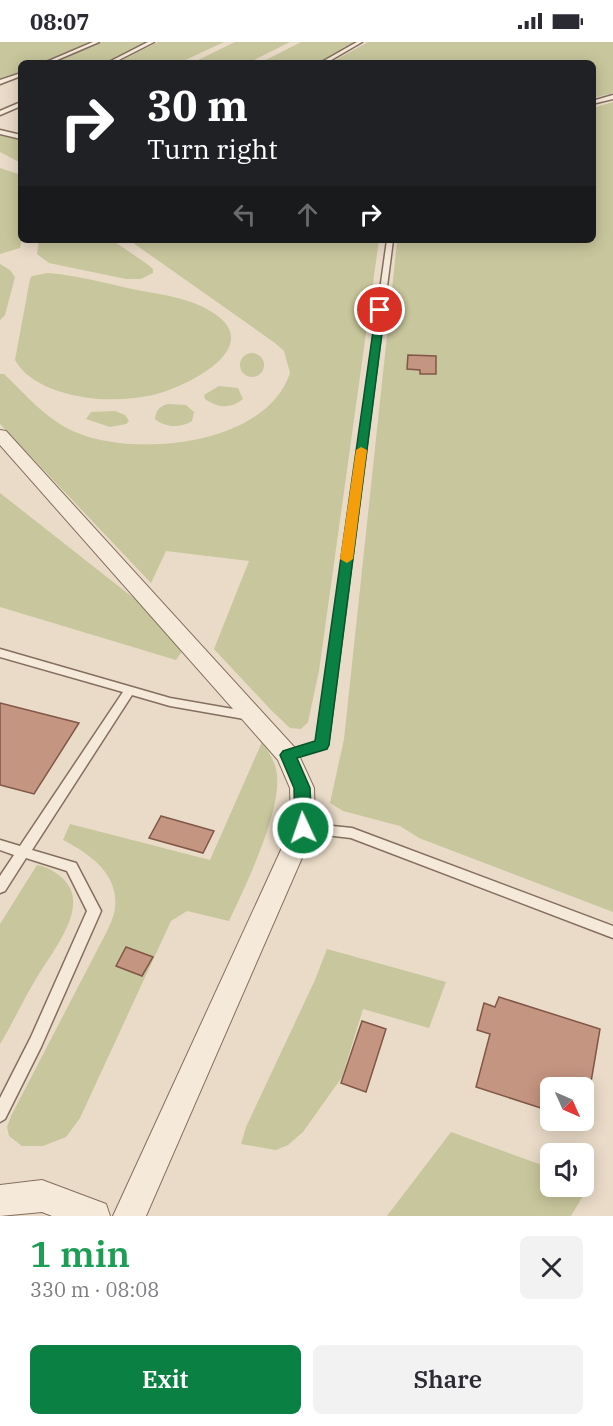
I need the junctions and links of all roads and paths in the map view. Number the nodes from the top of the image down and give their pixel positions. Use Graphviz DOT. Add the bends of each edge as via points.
graph roads {
  1 [pos="97,42"];
  2 [pos="152,42"];
  3 [pos="360,42"];
  4 [pos="53,60"];
  5 [pos="115,60"];
  6 [pos="327,60"];
  7 [pos="18,75"];
  8 [pos="0,82"];
  9 [pos="613,97"];
  10 [pos="596,102"];
  11 [pos="18,105"];
  12 [pos="0,113"];
  13 [pos="0,132"];
  14 [pos="18,136"];
  15 [pos="390,243"];
  16 [pos="0,435"];
  17 [pos="0,653"];
  18 [pos="130,690"];
  19 [pos="252,716"];
  20 [pos="288,755"];
  21 [pos="303,828"];
  22 [pos="0,845"];
  23 [pos="23,852"];
  24 [pos="0,887"];
  25 [pos="613,932"];
  26 [pos="0,1114"];
  27 [pos="0,1201"];
  28 [pos="94,1216"];
  29 [pos="129,1216"];
  1 -- 4 [label="lane"];
  2 -- 5 [label="lane"];
  3 -- 6 [label="lane"];
  7 -- 8 [label="lane"];
  9 -- 10 [label="lane"];
  11 -- 12 [label="lane"];
  13 -- 14 [label="lane"];
  15 -- 20 [label="lane" via="322,745"];
  16 -- 19 [label="street"];
  17 -- 18 [label="lane"];
  18 -- 19 [label="lane" via="170,702"];
  18 -- 23 [label="lane"];
  19 -- 20 [label="street"];
  20 -- 21 [label="street" via="302,788"];
  21 -- 25 [label="lane" via="352,833"];
  21 -- 29 [label="street"];
  22 -- 23 [label="lane"];
  23 -- 24 [label="lane"];
  23 -- 26 [label="lane" via="71,867 94,911"];
  27 -- 28 [label="street" via="42,1196"];
}
